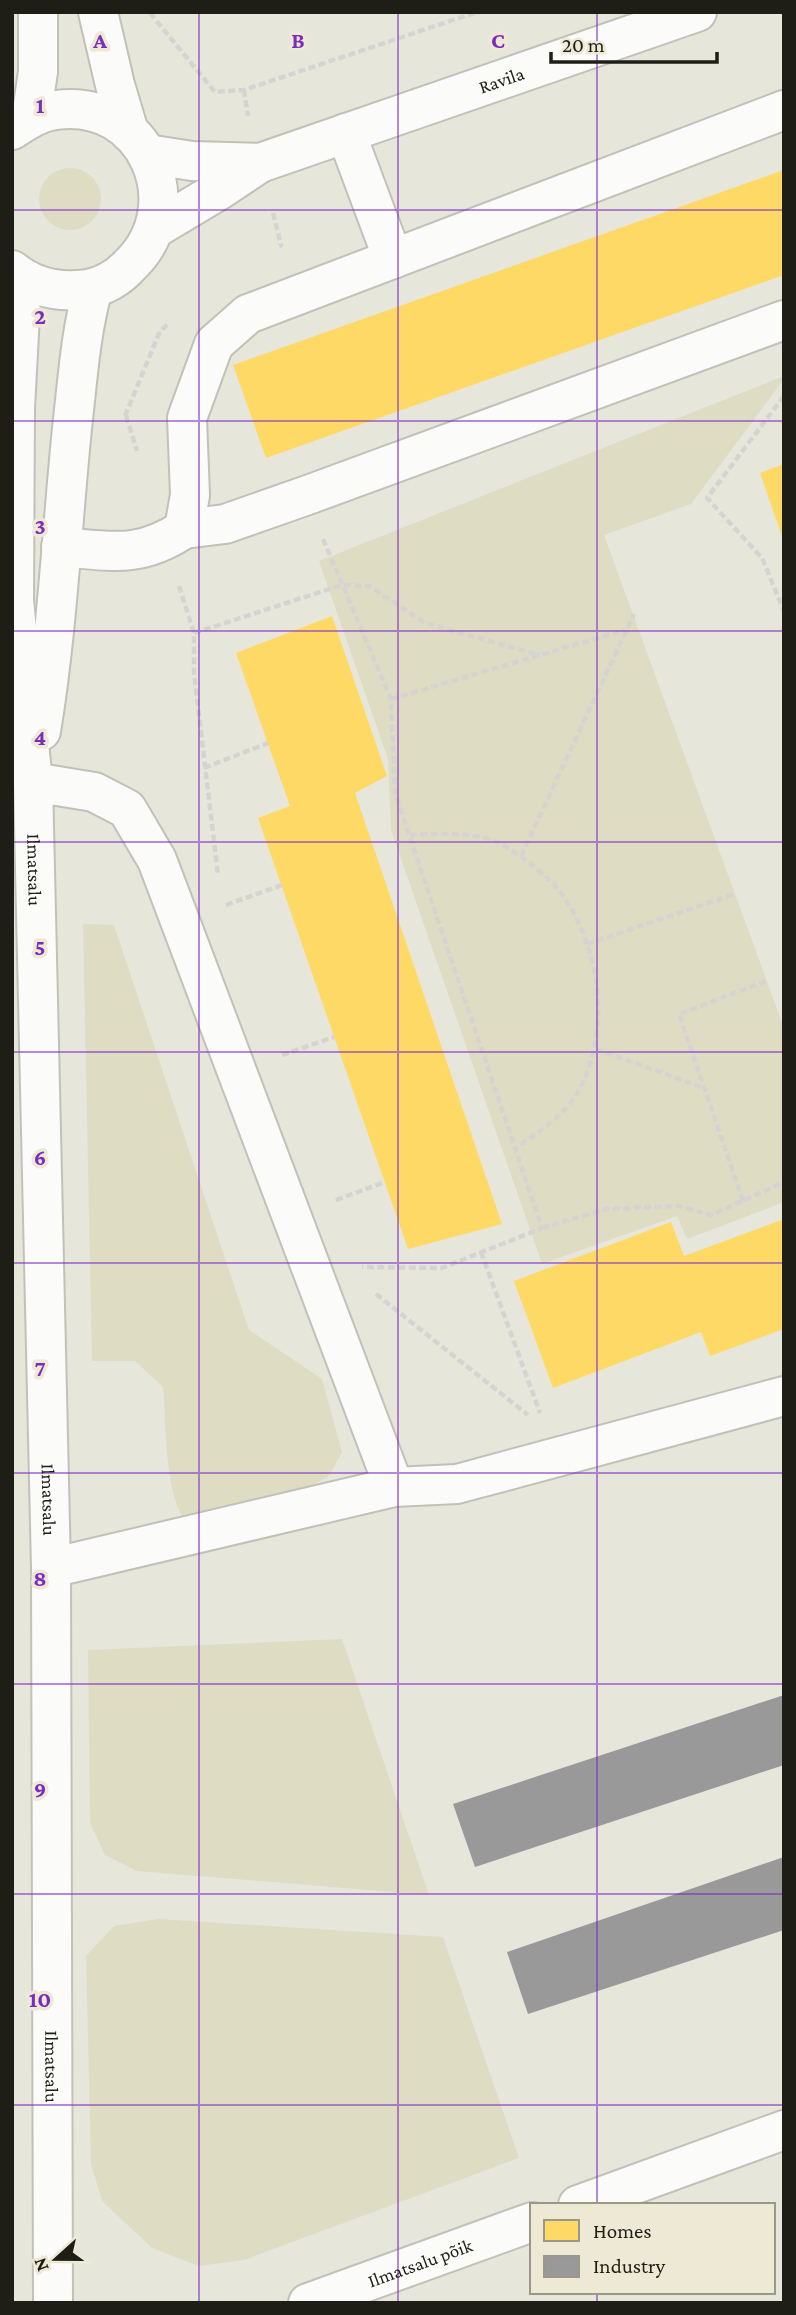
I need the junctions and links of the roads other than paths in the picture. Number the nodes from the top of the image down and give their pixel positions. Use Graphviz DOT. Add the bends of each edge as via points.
graph roads {
  1 [pos="38,12"];
  2 [pos="97,12"];
  3 [pos="697,12"];
  4 [pos="784,110"];
  5 [pos="22,124"];
  6 [pos="346,133"];
  7 [pos="138,143"];
  8 [pos="260,163"];
  9 [pos="156,228"];
  10 [pos="393,259"];
  11 [pos="15,276"];
  12 [pos="93,288"];
  13 [pos="784,320"];
  14 [pos="184,529"];
  15 [pos="61,547"];
  16 [pos="33,782"];
  17 [pos="784,1396"];
  18 [pos="394,1487"];
  19 [pos="51,1568"];
  20 [pos="784,2130"];
  21 [pos="583,2203"];
  22 [pos="530,2223"];
  23 [pos="53,2303"];
  24 [pos="308,2303"];
  1 -- 5 [label="street" via="38,72"];
  2 -- 7 [label="street"];
  3 -- 6 [label="street, Ravila"];
  4 -- 10 [label="street"];
  5 -- 7 [label="street" via="56,110 82,110 107,117"];
  6 -- 8 [label="street, Ravila"];
  6 -- 10 [label="street"];
  7 -- 8 [label="street, Ravila" via="192,161"];
  7 -- 9 [label="street" via="157,178"];
  8 -- 9 [label="street, Ravila"];
  9 -- 12 [label="street" via="142,254 120,275"];
  10 -- 14 [label="street" via="248,314 214,344 187,418 190,495"];
  11 -- 12 [label="street" via="44,288"];
  11 -- 16 [label="street, Ilmatsalu" via="13,601"];
  12 -- 15 [label="street, Ilmatsalu" via="84,321"];
  13 -- 14 [label="street" via="225,524"];
  14 -- 15 [label="street" via="166,541 127,552"];
  15 -- 16 [label="street, Ilmatsalu" via="53,661"];
  16 -- 18 [label="street" via="94,792 127,809 157,860 326,1267"];
  16 -- 19 [label="street, Ilmatsalu"];
  17 -- 18 [label="street" via="457,1484"];
  18 -- 19 [label="street"];
  19 -- 23 [label="street, Ilmatsalu"];
  20 -- 21 [label="street"];
  22 -- 24 [label="street, Ilmatsalu põik"];
}
